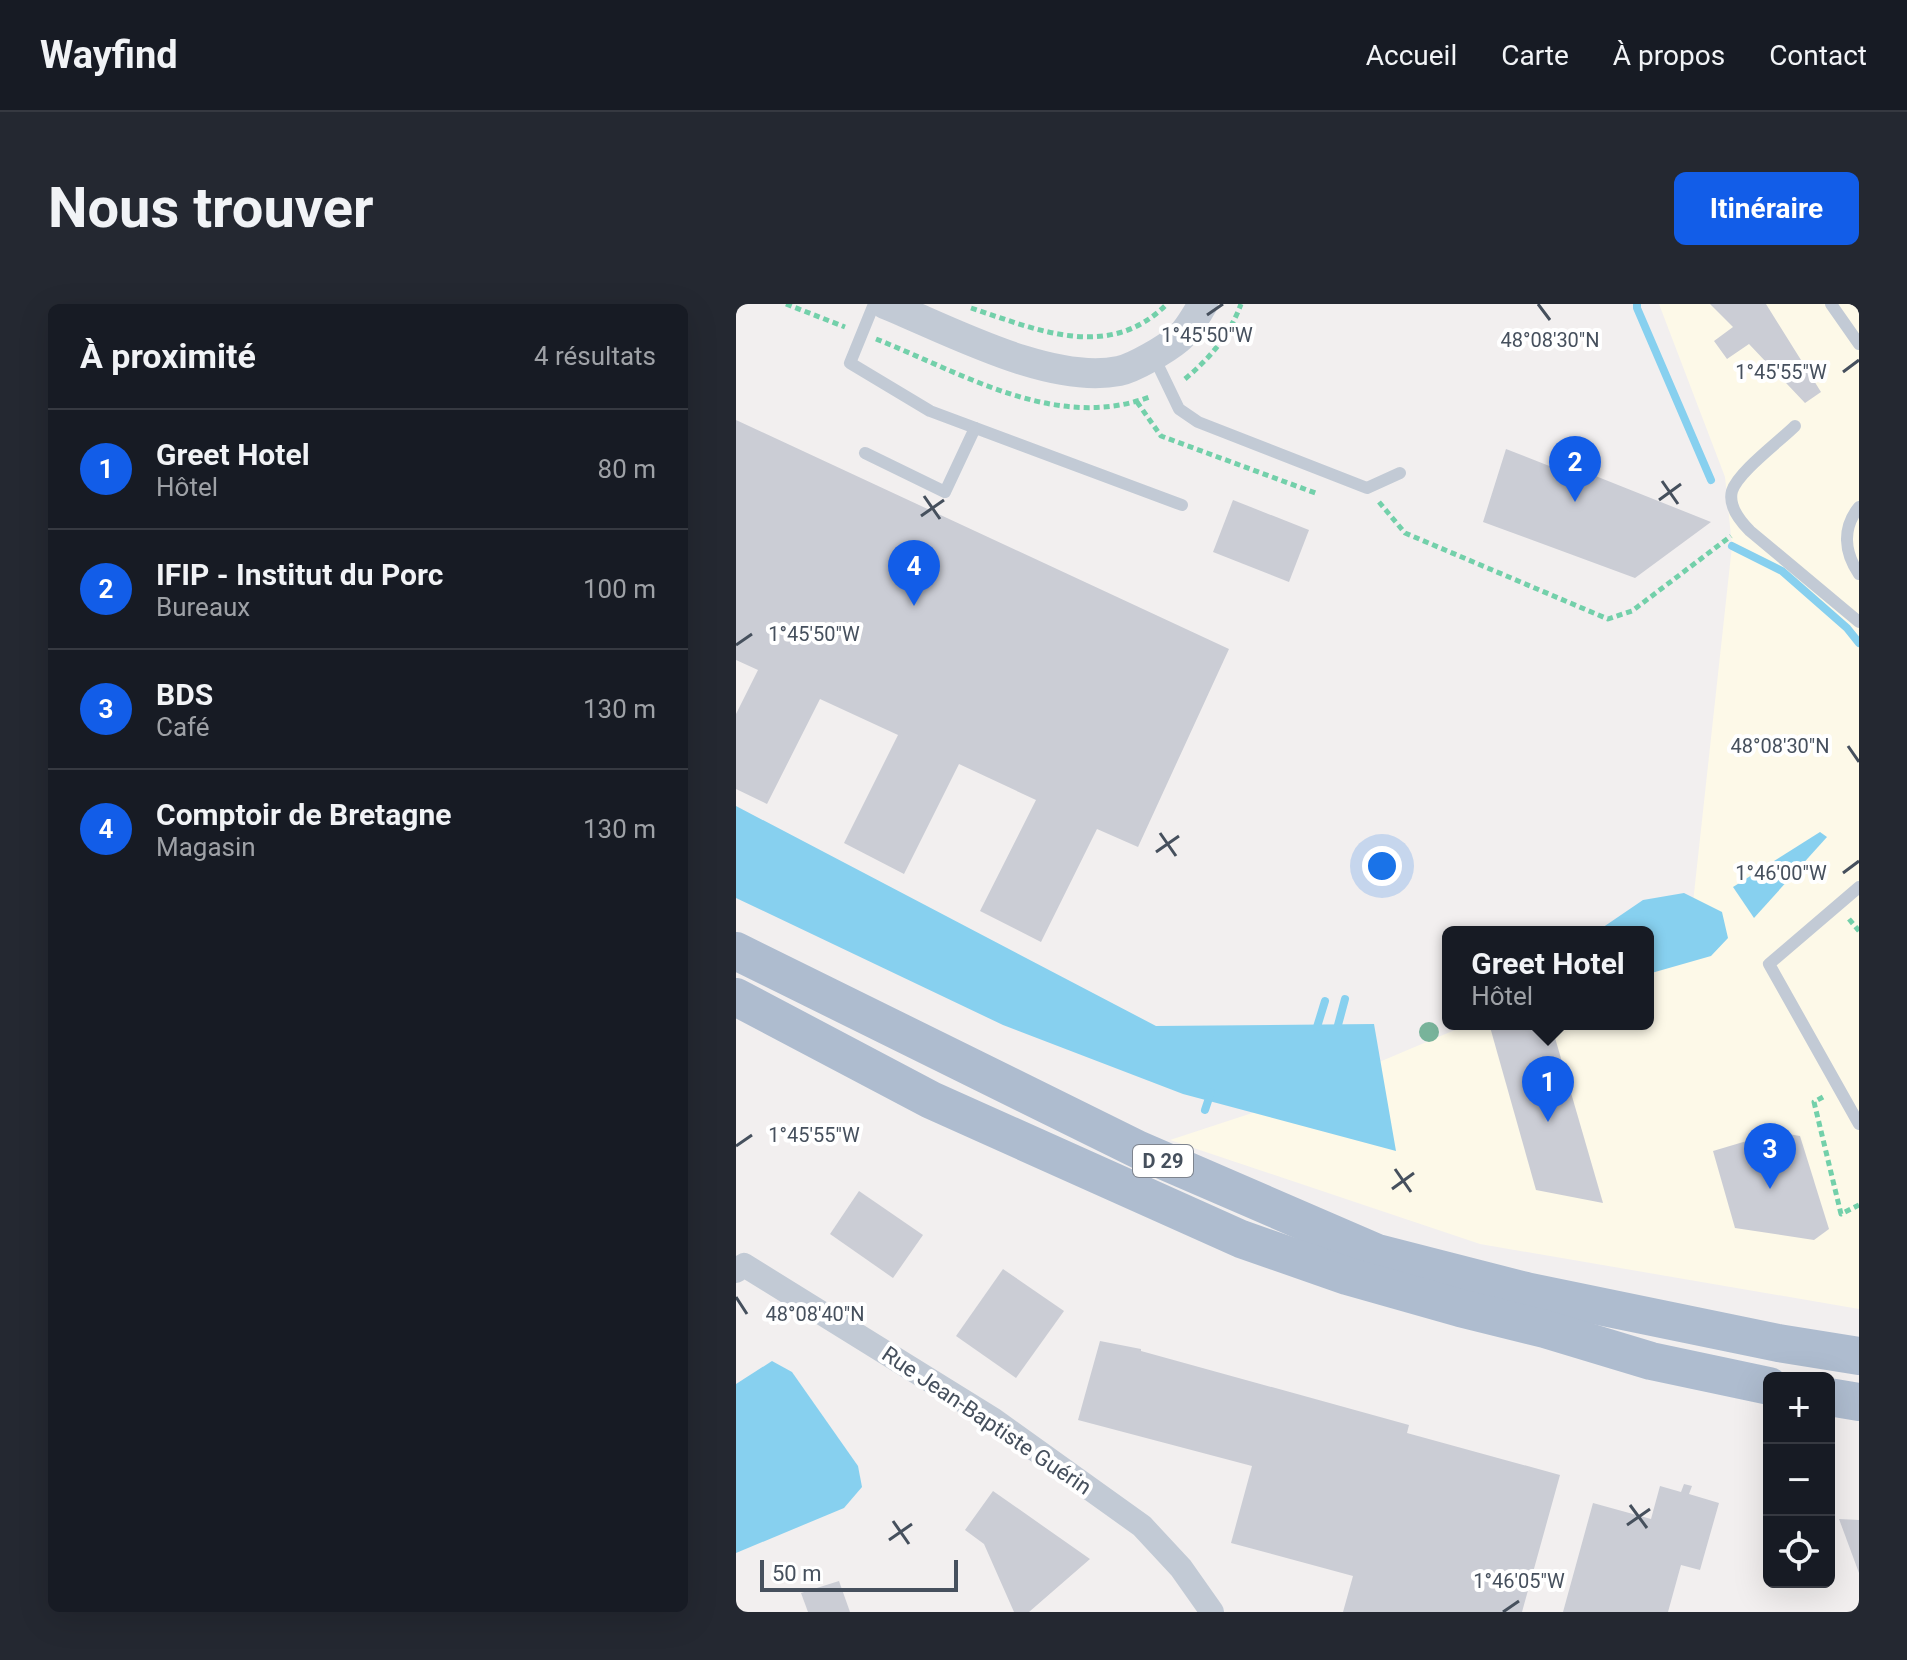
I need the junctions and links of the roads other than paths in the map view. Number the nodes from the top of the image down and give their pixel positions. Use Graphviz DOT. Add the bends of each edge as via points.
graph roads {
  1 [pos="874,304"];
  2 [pos="885,304"];
  3 [pos="1203,304"];
  4 [pos="1831,304"];
  5 [pos="1859,344"];
  6 [pos="1153,354"];
  7 [pos="1795,426"];
  8 [pos="975,428"];
  9 [pos="865,453"];
  10 [pos="1400,473"];
  11 [pos="1182,505"];
  12 [pos="1859,507"];
  13 [pos="1859,574"];
  14 [pos="1859,622"];
  15 [pos="1859,887"];
  16 [pos="736,951"];
  17 [pos="736,997"];
  18 [pos="1859,1124"];
  19 [pos="736,1271"];
  20 [pos="1613,1309"];
  21 [pos="1545,1329"];
  22 [pos="1859,1332"];
  23 [pos="1859,1356"];
  24 [pos="1859,1375"];
  25 [pos="1763,1385"];
  26 [pos="1835,1398"];
  27 [pos="1859,1402"];
  28 [pos="1212,1612"];
  1 -- 8 [label="lane" via="850,363 930,411"];
  2 -- 6 [label="street" via="1021,360 1079,374 1120,371"];
  3 -- 6 [label="street" via="1179,338"];
  4 -- 5 [label="lane"];
  6 -- 10 [label="lane" via="1179,409 1198,422 1367,488"];
  7 -- 14 [label="lane" via="1739,479 1732,504 1744,526"];
  8 -- 9 [label="lane" via="945,492"];
  8 -- 11 [label="lane"];
  12 -- 13 [label="lane" via="1846,537"];
  15 -- 18 [label="lane" via="1769,964"];
  16 -- 20 [label="main road, D 29" via="1139,1150 1377,1253"];
  17 -- 21 [label="main road, D 29" via="931,1100 1241,1239 1347,1276"];
  19 -- 28 [label="street, Rue Jean-Baptiste Guérin" via="744,1265 994,1420 1142,1526"];
  20 -- 22 [label="main road" via="1779,1319"];
  20 -- 23 [label="main road, D 29"];
  21 -- 24 [label="main road, D 29"];
  21 -- 25 [label="main road" via="1651,1361"];
  26 -- 27 [label="main road"];
}
